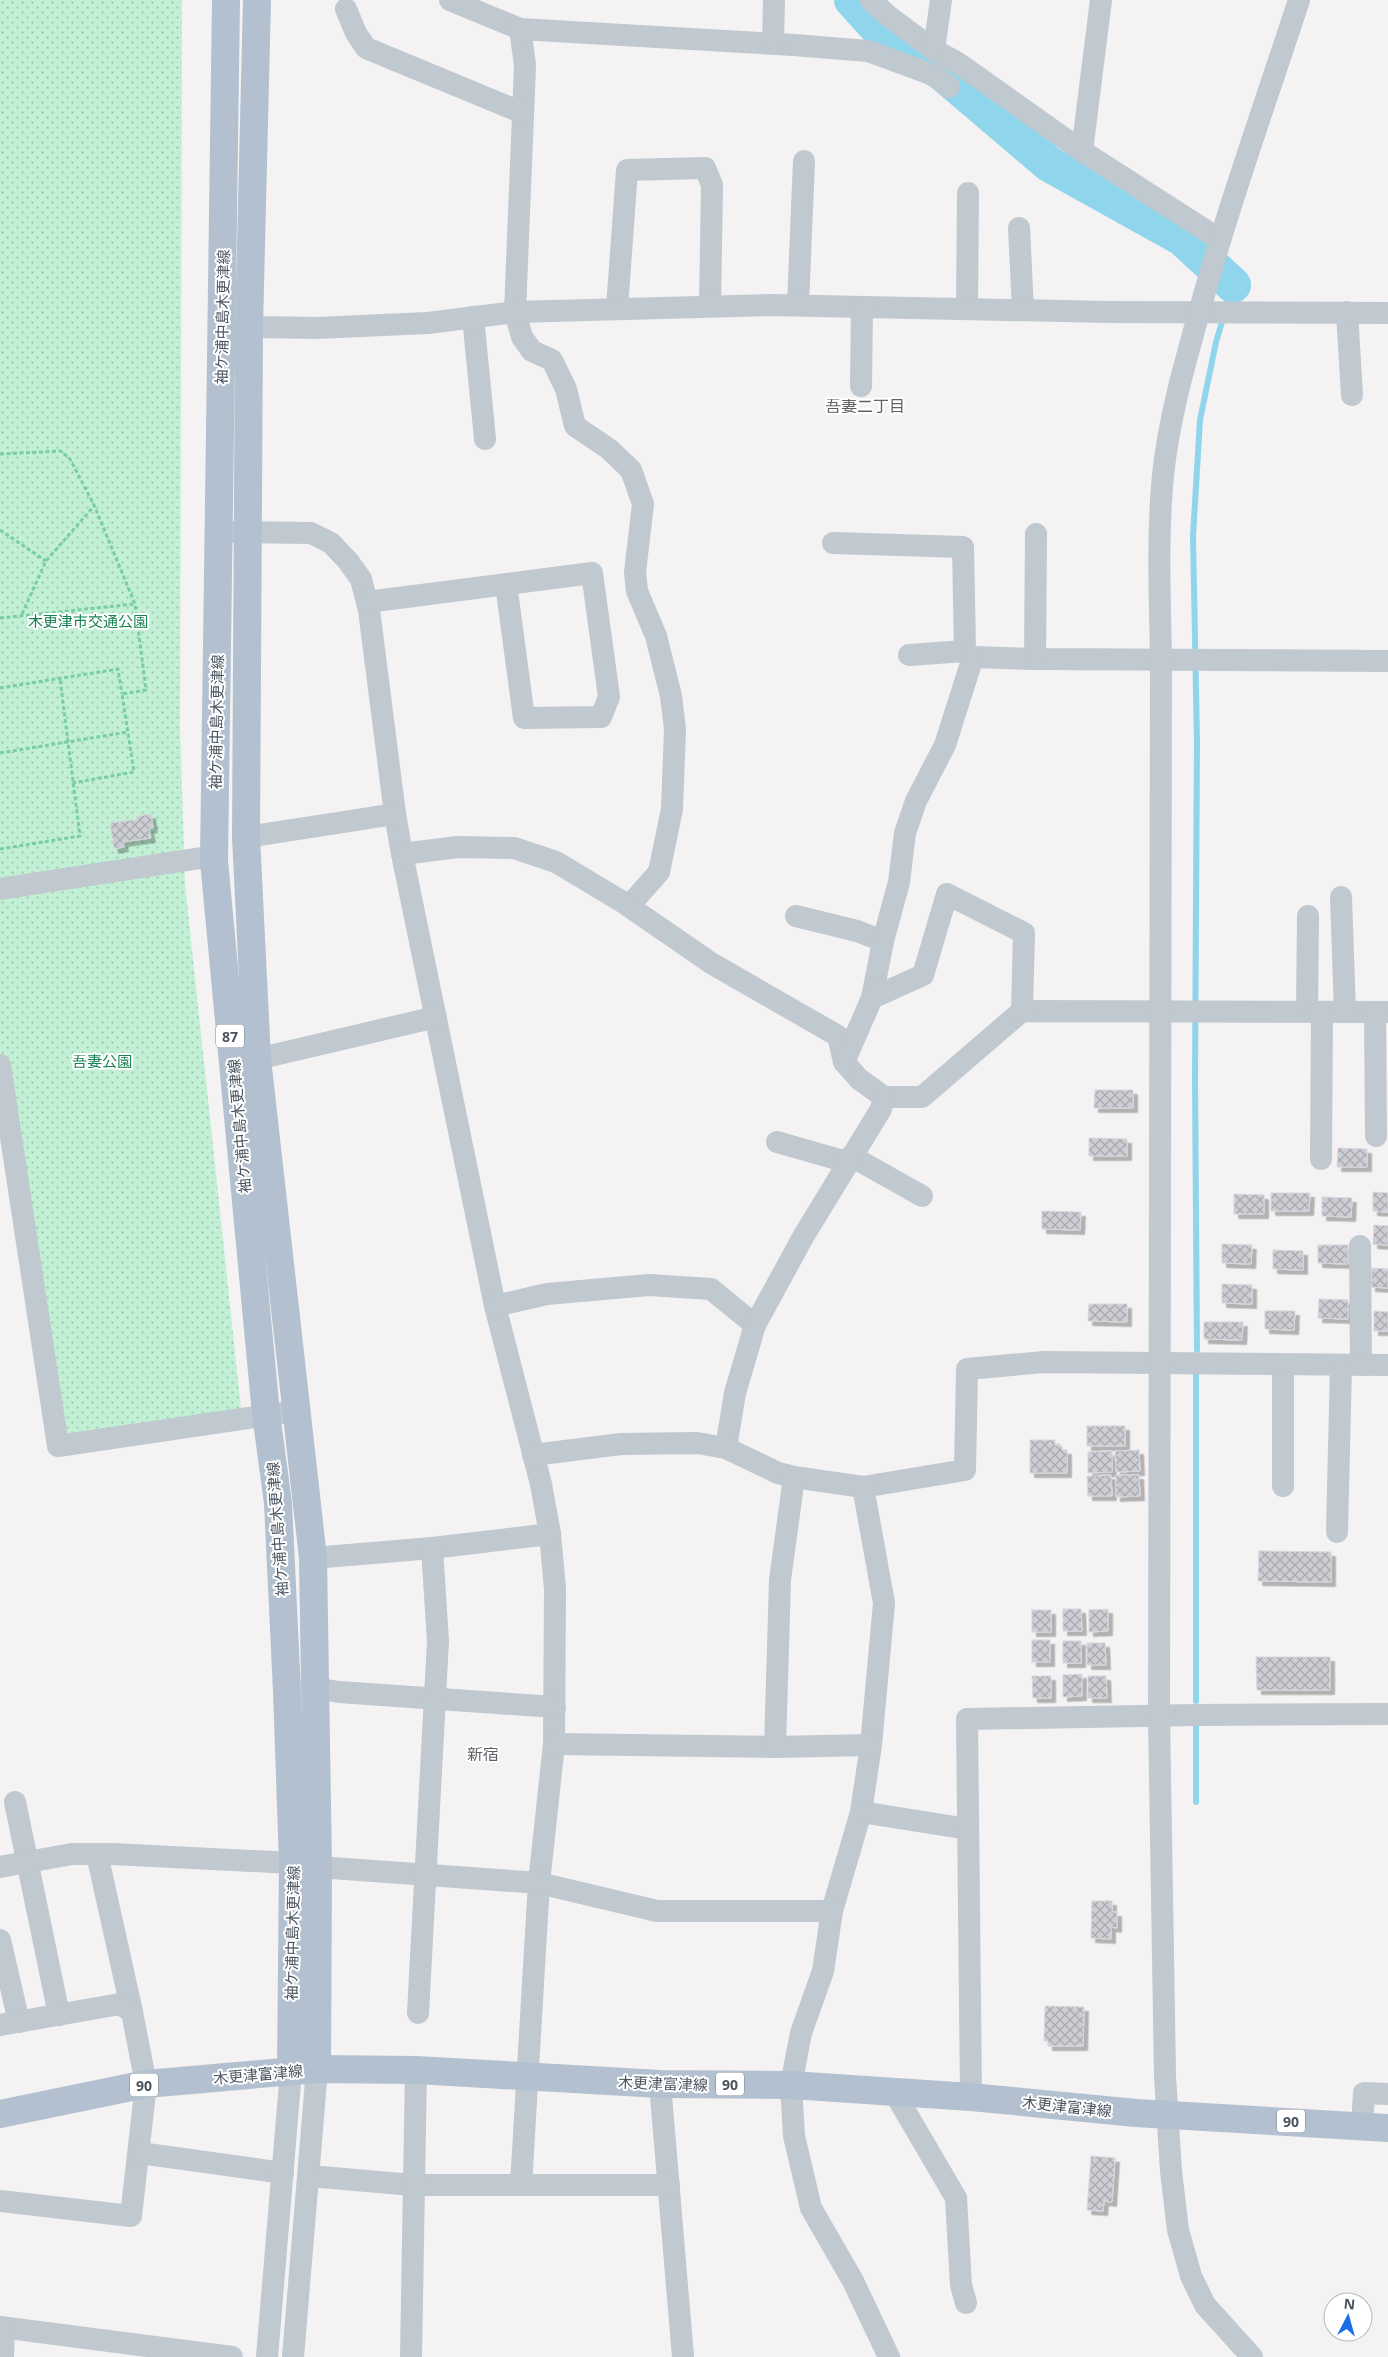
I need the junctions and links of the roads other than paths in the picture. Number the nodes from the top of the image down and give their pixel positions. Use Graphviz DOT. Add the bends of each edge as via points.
graph roads {
  1 [pos="226,0"];
  2 [pos="257,0"];
  3 [pos="450,0"];
  4 [pos="774,0"];
  5 [pos="871,0"];
  6 [pos="941,0"];
  7 [pos="1101,0"];
  8 [pos="1299,0"];
  9 [pos="346,9"];
  10 [pos="520,29"];
  11 [pos="773,43"];
  12 [pos="934,50"];
  13 [pos="949,87"];
  14 [pos="523,113"];
  15 [pos="1082,151"];
  16 [pos="804,161"];
  17 [pos="968,193"];
  18 [pos="1019,228"];
  19 [pos="1219,239"];
  20 [pos="798,305"];
  21 [pos="710,306"];
  22 [pos="862,307"];
  23 [pos="617,308"];
  24 [pos="967,309"];
  25 [pos="1023,310"];
  26 [pos="515,312"];
  27 [pos="1200,312"];
  28 [pos="1347,312"];
  29 [pos="1388,313"];
  30 [pos="473,317"];
  31 [pos="249,328"];
  32 [pos="861,386"];
  33 [pos="1352,395"];
  34 [pos="485,439"];
  35 [pos="219,531"];
  36 [pos="248,533"];
  37 [pos="1036,534"];
  38 [pos="833,543"];
  39 [pos="506,584"];
  40 [pos="367,602"];
  41 [pos="969,654"];
  42 [pos="909,655"];
  43 [pos="1036,659"];
  44 [pos="1161,660"];
  45 [pos="1388,662"];
  46 [pos="395,814"];
  47 [pos="246,837"];
  48 [pos="402,854"];
  49 [pos="214,856"];
  50 [pos="0,889"];
  51 [pos="1341,898"];
  52 [pos="629,906"];
  53 [pos="796,916"];
  54 [pos="1308,916"];
  55 [pos="884,941"];
  56 [pos="872,998"];
  57 [pos="1022,1011"];
  58 [pos="1161,1012"];
  59 [pos="1315,1012"];
  60 [pos="1345,1012"];
  61 [pos="1382,1012"];
  62 [pos="436,1017"];
  63 [pos="257,1059"];
  64 [pos="844,1062"];
  65 [pos="0,1065"];
  66 [pos="884,1097"];
  67 [pos="1376,1136"];
  68 [pos="777,1142"];
  69 [pos="849,1159"];
  70 [pos="1321,1159"];
  71 [pos="922,1196"];
  72 [pos="1360,1246"];
  73 [pos="495,1306"];
  74 [pos="755,1325"];
  75 [pos="1160,1364"];
  76 [pos="1283,1365"];
  77 [pos="1351,1365"];
  78 [pos="1388,1365"];
  79 [pos="296,1411"];
  80 [pos="266,1414"];
  81 [pos="726,1448"];
  82 [pos="533,1455"];
  83 [pos="794,1477"];
  84 [pos="1283,1486"];
  85 [pos="863,1487"];
  86 [pos="1337,1532"];
  87 [pos="550,1534"];
  88 [pos="432,1548"];
  89 [pos="313,1558"];
  90 [pos="314,1688"];
  91 [pos="435,1700"];
  92 [pos="555,1707"];
  93 [pos="1388,1714"];
  94 [pos="1159,1716"];
  95 [pos="554,1744"];
  96 [pos="871,1745"];
  97 [pos="775,1747"];
  98 [pos="15,1802"];
  99 [pos="861,1812"];
  100 [pos="968,1829"];
  101 [pos="97,1854"];
  102 [pos="26,1863"];
  103 [pos="305,1865"];
  104 [pos="0,1867"];
  105 [pos="426,1874"];
  106 [pos="539,1884"];
  107 [pos="832,1911"];
  108 [pos="0,1940"];
  109 [pos="132,2012"];
  110 [pos="418,2013"];
  111 [pos="59,2015"];
  112 [pos="10,2024"];
  113 [pos="304,2070"];
  114 [pos="416,2070"];
  115 [pos="526,2076"];
  116 [pos="146,2084"];
  117 [pos="660,2084"];
  118 [pos="791,2085"];
  119 [pos="894,2092"];
  120 [pos="1388,2094"];
  121 [pos="971,2097"];
  122 [pos="0,2114"];
  123 [pos="1169,2115"];
  124 [pos="1375,2127"];
  125 [pos="140,2153"];
  126 [pos="283,2173"];
  127 [pos="309,2176"];
  128 [pos="413,2185"];
  129 [pos="520,2185"];
  130 [pos="669,2185"];
  131 [pos="0,2201"];
  132 [pos="966,2303"];
  133 [pos="2,2328"];
  134 [pos="3,2357"];
  135 [pos="232,2357"];
  136 [pos="267,2357"];
  137 [pos="293,2357"];
  138 [pos="411,2357"];
  139 [pos="683,2357"];
  140 [pos="889,2357"];
  141 [pos="1252,2357"];
  1 -- 35 [label="main road, 袖ケ浦中島木更津線 / 87"];
  2 -- 31 [label="main road, 袖ケ浦中島木更津線 / 87"];
  3 -- 10 [label="street"];
  4 -- 11 [label="street"];
  5 -- 12 [label="street" via="887,16"];
  6 -- 12 [label="street"];
  7 -- 15 [label="street"];
  8 -- 19 [label="street"];
  9 -- 14 [label="street" via="356,34 366,48"];
  10 -- 11 [label="street"];
  10 -- 14 [label="street" via="525,65"];
  11 -- 13 [label="street" via="868,51 936,76"];
  12 -- 15 [label="street" via="958,63"];
  14 -- 26 [label="street"];
  15 -- 19 [label="street"];
  16 -- 20 [label="street"];
  17 -- 24 [label="street"];
  18 -- 25 [label="street"];
  19 -- 27 [label="street"];
  20 -- 21 [label="street"];
  20 -- 22 [label="street"];
  21 -- 23 [label="street"];
  21 -- 23 [label="street" via="712,186 705,168 627,170"];
  22 -- 24 [label="street"];
  22 -- 32 [label="street"];
  23 -- 26 [label="street"];
  24 -- 25 [label="street"];
  25 -- 27 [label="street"];
  26 -- 30 [label="street"];
  26 -- 52 [label="street" via="522,338 532,351 552,360 566,389 575,426 610,449 631,470 643,504 635,572 636,591 656,636 676,729 672,809 659,872"];
  27 -- 28 [label="street"];
  27 -- 44 [label="street" via="1172,416 1163,474 1159,541"];
  28 -- 29 [label="street"];
  28 -- 33 [label="street"];
  30 -- 31 [label="street" via="428,323"];
  30 -- 34 [label="street"];
  31 -- 36 [label="main road, 袖ケ浦中島木更津線 / 87"];
  35 -- 36 [label="street"];
  35 -- 49 [label="main road, 袖ケ浦中島木更津線 / 87"];
  36 -- 40 [label="street" via="311,533 331,543 361,580"];
  36 -- 47 [label="main road, 袖ケ浦中島木更津線 / 87"];
  37 -- 43 [label="street"];
  38 -- 41 [label="street" via="963,547"];
  39 -- 39 [label="street" via="592,572 609,697 601,717 524,718"];
  39 -- 40 [label="street"];
  40 -- 46 [label="street"];
  41 -- 42 [label="street"];
  41 -- 43 [label="street"];
  41 -- 55 [label="street" via="945,745 916,801 905,833 899,882"];
  43 -- 44 [label="street"];
  44 -- 45 [label="street"];
  44 -- 58 [label="street"];
  46 -- 47 [label="street"];
  46 -- 48 [label="street"];
  47 -- 63 [label="main road, 袖ケ浦中島木更津線 / 87"];
  48 -- 52 [label="street" via="458,847 514,848 556,862"];
  48 -- 62 [label="street"];
  49 -- 50 [label="street"];
  49 -- 80 [label="main road, 袖ケ浦中島木更津線 / 87"];
  51 -- 60 [label="street"];
  52 -- 64 [label="street" via="711,963 838,1036"];
  53 -- 55 [label="street"];
  54 -- 59 [label="street"];
  55 -- 56 [label="street"];
  56 -- 57 [label="street" via="923,975 947,894 1024,933"];
  56 -- 64 [label="street"];
  57 -- 58 [label="street"];
  57 -- 66 [label="street" via="922,1097"];
  58 -- 59 [label="street"];
  58 -- 75 [label="street"];
  59 -- 60 [label="street"];
  59 -- 70 [label="street"];
  60 -- 61 [label="street"];
  61 -- 67 [label="street"];
  62 -- 63 [label="street"];
  62 -- 73 [label="street"];
  63 -- 79 [label="main road, 袖ケ浦中島木更津線 / 87"];
  64 -- 66 [label="street" via="859,1079"];
  65 -- 80 [label="street" via="58,1446"];
  66 -- 69 [label="street"];
  68 -- 69 [label="street"];
  69 -- 71 [label="street"];
  69 -- 74 [label="street"];
  72 -- 77 [label="street"];
  73 -- 74 [label="street" via="547,1294 649,1285 711,1289"];
  73 -- 82 [label="street"];
  74 -- 81 [label="street" via="734,1394"];
  75 -- 76 [label="street"];
  75 -- 85 [label="street" via="1044,1362 967,1369 965,1470"];
  75 -- 94 [label="street"];
  76 -- 77 [label="street"];
  76 -- 84 [label="street"];
  77 -- 78 [label="street"];
  77 -- 86 [label="street"];
  79 -- 80 [label="street"];
  79 -- 89 [label="main road, 袖ケ浦中島木更津線 / 87"];
  80 -- 103 [label="main road, 袖ケ浦中島木更津線 / 87" via="278,1503"];
  81 -- 82 [label="street" via="697,1443 651,1442"];
  81 -- 83 [label="street" via="778,1473"];
  82 -- 87 [label="street"];
  83 -- 85 [label="street"];
  83 -- 97 [label="street" via="780,1580"];
  85 -- 96 [label="street" via="884,1603"];
  87 -- 88 [label="street"];
  87 -- 92 [label="street"];
  88 -- 89 [label="street"];
  88 -- 91 [label="street" via="438,1641"];
  89 -- 90 [label="main road, 袖ケ浦中島木更津線 / 87"];
  90 -- 91 [label="street"];
  90 -- 103 [label="main road, 袖ケ浦中島木更津線 / 87"];
  91 -- 92 [label="street"];
  91 -- 105 [label="street"];
  92 -- 95 [label="street"];
  93 -- 94 [label="street"];
  94 -- 100 [label="street" via="967,1719"];
  94 -- 123 [label="street" via="1165,2076"];
  95 -- 97 [label="street"];
  95 -- 106 [label="street"];
  96 -- 97 [label="street"];
  96 -- 99 [label="street"];
  98 -- 102 [label="street"];
  99 -- 100 [label="street"];
  99 -- 107 [label="street"];
  100 -- 121 [label="street"];
  101 -- 102 [label="street" via="72,1854"];
  101 -- 103 [label="street"];
  101 -- 109 [label="street"];
  102 -- 104 [label="street"];
  102 -- 111 [label="street"];
  103 -- 105 [label="street"];
  103 -- 113 [label="main road, 袖ケ浦中島木更津線 / 87"];
  105 -- 106 [label="street"];
  105 -- 110 [label="street"];
  106 -- 107 [label="street" via="657,1911"];
  106 -- 115 [label="street"];
  107 -- 118 [label="street" via="823,1971 801,2032"];
  108 -- 112 [label="street"];
  109 -- 111 [label="street" via="120,2004"];
  109 -- 116 [label="street"];
  111 -- 112 [label="street"];
  113 -- 114 [label="main road, 木更津富津線 / 90"];
  113 -- 116 [label="main road, 木更津富津線 / 90"];
  113 -- 126 [label="street"];
  113 -- 127 [label="street"];
  114 -- 115 [label="main road, 木更津富津線 / 90"];
  114 -- 128 [label="street"];
  115 -- 117 [label="main road, 木更津富津線 / 90"];
  115 -- 129 [label="street"];
  116 -- 122 [label="main road, 木更津富津線 / 90"];
  116 -- 125 [label="street"];
  117 -- 118 [label="main road, 木更津富津線 / 90"];
  117 -- 130 [label="street"];
  118 -- 119 [label="main road, 木更津富津線 / 90"];
  118 -- 140 [label="street" via="794,2136 811,2208 853,2280"];
  119 -- 121 [label="main road, 木更津富津線 / 90"];
  119 -- 132 [label="street" via="956,2198 961,2285"];
  120 -- 124 [label="street" via="1364,2093"];
  121 -- 123 [label="main road, 木更津富津線 / 90"];
  123 -- 124 [label="main road, 木更津富津線 / 90"];
  123 -- 141 [label="street" via="1178,2230 1191,2276 1205,2304"];
  125 -- 126 [label="street"];
  125 -- 131 [label="street" via="130,2216"];
  126 -- 136 [label="street"];
  127 -- 128 [label="street"];
  127 -- 137 [label="street"];
  128 -- 129 [label="street"];
  128 -- 138 [label="street"];
  129 -- 130 [label="street"];
  130 -- 139 [label="street"];
  133 -- 134 [label="street"];
  133 -- 135 [label="street"];
}
